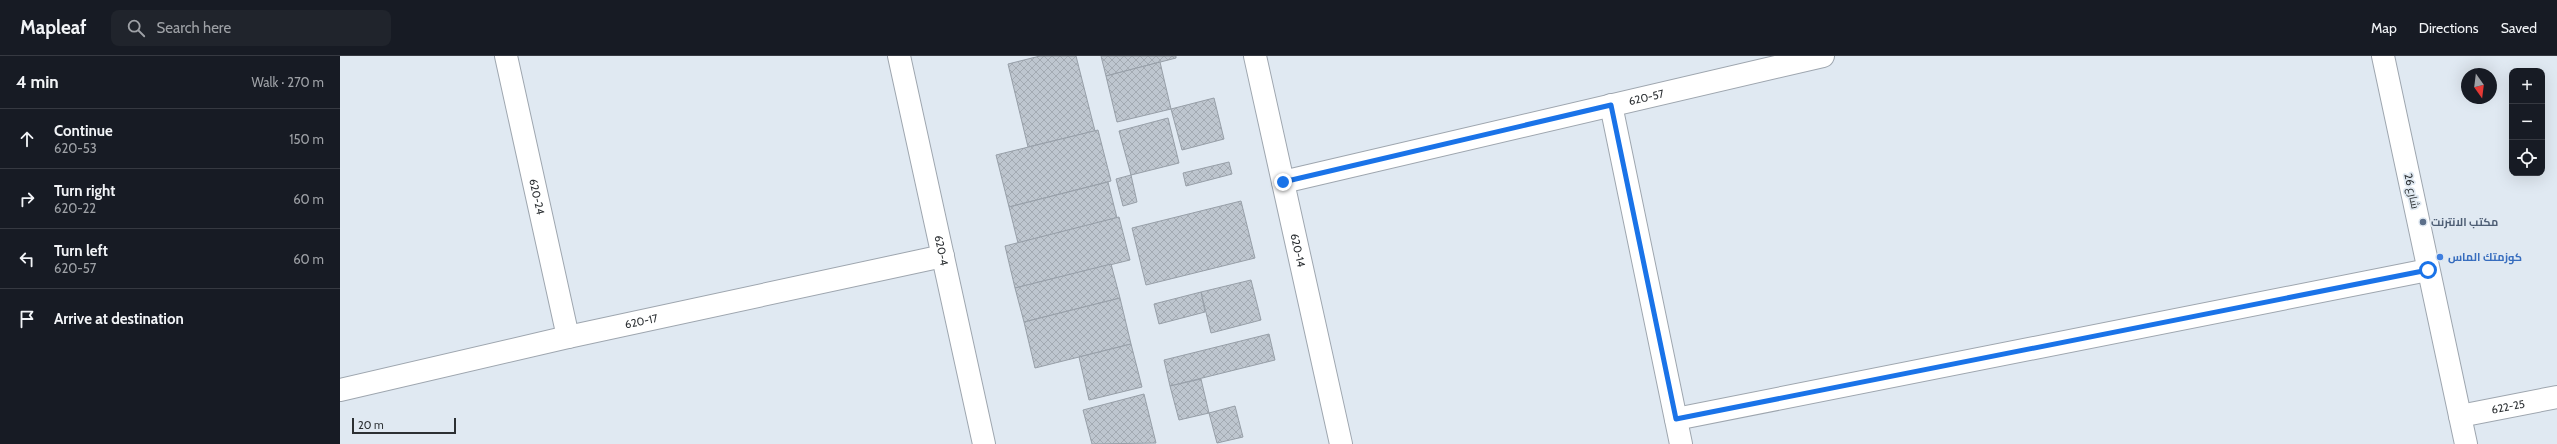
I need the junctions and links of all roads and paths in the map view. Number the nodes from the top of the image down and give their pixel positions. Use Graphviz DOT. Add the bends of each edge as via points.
graph roads {
  1 [pos="506,56"];
  2 [pos="899,56"];
  3 [pos="1255,56"];
  4 [pos="1822,56"];
  5 [pos="2383,56"];
  6 [pos="1611,105"];
  7 [pos="1283,182"];
  8 [pos="943,256"];
  9 [pos="2428,270"];
  10 [pos="568,337"];
  11 [pos="340,390"];
  12 [pos="2557,397"];
  13 [pos="2460,416"];
  14 [pos="1676,419"];
  15 [pos="984,444"];
  16 [pos="1341,444"];
  17 [pos="1681,444"];
  18 [pos="2466,444"];
  1 -- 10 [label="street, 620-24"];
  2 -- 8 [label="street, 620-4"];
  3 -- 7 [label="street, 620-14"];
  4 -- 6 [label="street, 620-57"];
  5 -- 9 [label="street, شارع 26"];
  6 -- 7 [label="street, 620-57"];
  6 -- 14 [label="street"];
  7 -- 16 [label="street, 620-14"];
  8 -- 10 [label="street, 620-17"];
  8 -- 15 [label="street, 620-4"];
  9 -- 13 [label="street, شارع 26"];
  9 -- 14 [label="street"];
  10 -- 11 [label="street, 620-17"];
  12 -- 13 [label="street, 622-25"];
  13 -- 18 [label="street, شارع 26"];
  14 -- 17 [label="street"];
}
